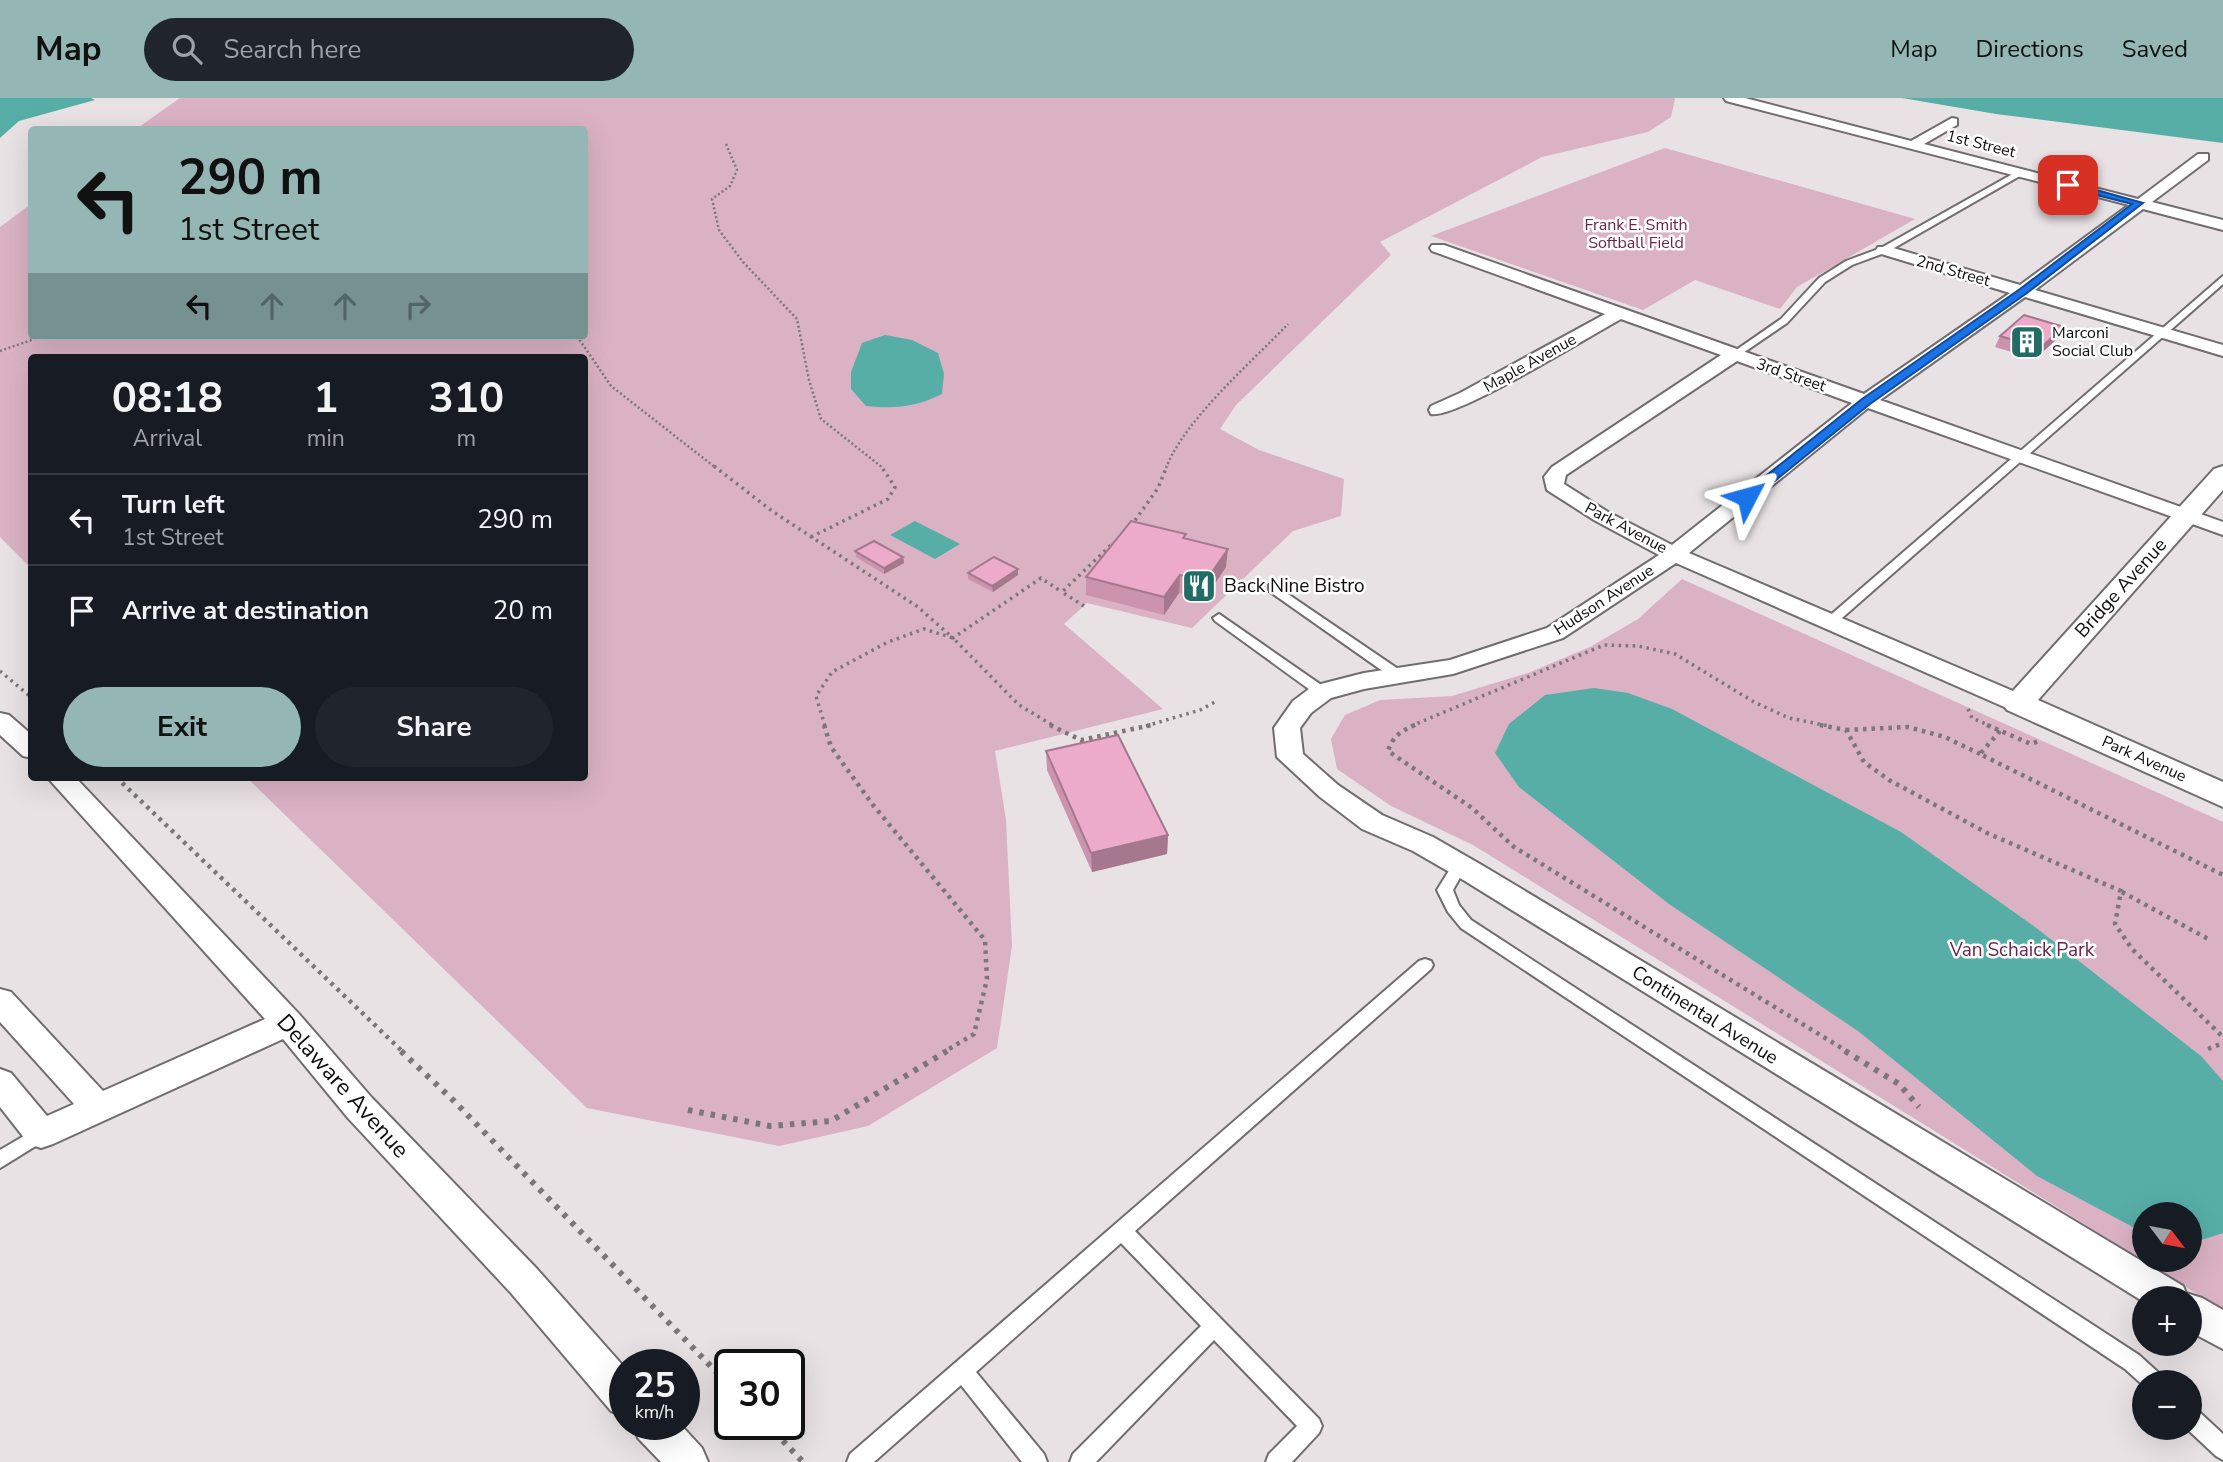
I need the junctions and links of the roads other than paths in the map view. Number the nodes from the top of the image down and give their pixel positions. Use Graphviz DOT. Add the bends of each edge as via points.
graph roads {
  1 [pos="1730,98"];
  2 [pos="1952,122"];
  3 [pos="1913,145"];
  4 [pos="2203,157"];
  5 [pos="2021,173"];
  6 [pos="2139,203"];
  7 [pos="2223,225"];
  8 [pos="1438,248"];
  9 [pos="1884,250"];
  10 [pos="2223,279"];
  11 [pos="2023,291"];
  12 [pos="1621,312"];
  13 [pos="2163,333"];
  14 [pos="2223,351"];
  15 [pos="1734,355"];
  16 [pos="1866,401"];
  17 [pos="1438,410"];
  18 [pos="2022,457"];
  19 [pos="2223,474"];
  20 [pos="2185,516"];
  21 [pos="2223,529"];
  22 [pos="1674,554"];
  23 [pos="1273,588"];
  24 [pos="1219,618"];
  25 [pos="1830,622"];
  26 [pos="1399,676"];
  27 [pos="1312,700"];
  28 [pos="2018,703"];
  29 [pos="0,720"];
  30 [pos="28,746"];
  31 [pos="64,781"];
  32 [pos="2223,795"];
  33 [pos="1460,865"];
  34 [pos="1425,965"];
  35 [pos="0,1001"];
  36 [pos="288,1023"];
  37 [pos="0,1083"];
  38 [pos="98,1108"];
  39 [pos="41,1134"];
  40 [pos="0,1160"];
  41 [pos="1122,1231"];
  42 [pos="2150,1286"];
  43 [pos="2202,1318"];
  44 [pos="1214,1326"];
  45 [pos="2223,1331"];
  46 [pos="2139,1370"];
  47 [pos="962,1371"];
  48 [pos="609,1379"];
  49 [pos="2202,1429"];
  50 [pos="667,1440"];
  51 [pos="2223,1449"];
  52 [pos="688,1462"];
  53 [pos="858,1462"];
  54 [pos="1036,1462"];
  55 [pos="1081,1462"];
  56 [pos="1277,1462"];
  1 -- 3 [label="street, 1st Street"];
  2 -- 3 [label="street"];
  3 -- 5 [label="street, 1st Street"];
  4 -- 6 [label="street, Hudson Avenue"];
  5 -- 6 [label="street, 1st Street"];
  5 -- 9 [label="lane, Park Avenue"];
  6 -- 7 [label="street, 1st Street"];
  6 -- 11 [label="street, Hudson Avenue"];
  8 -- 12 [label="street, 3rd Street"];
  9 -- 11 [label="street, 2nd Street"];
  9 -- 15 [label="lane, Park Avenue" via="1849,263 1822,280 1784,321"];
  10 -- 13 [label="lane"];
  11 -- 13 [label="street, 2nd Street"];
  11 -- 16 [label="street, Hudson Avenue"];
  12 -- 15 [label="street, 3rd Street"];
  12 -- 17 [label="street, Maple Avenue"];
  13 -- 14 [label="street, 2nd Street"];
  13 -- 18 [label="lane"];
  15 -- 16 [label="street, 3rd Street"];
  15 -- 22 [label="street, Park Avenue" via="1553,477 1554,486 1569,497"];
  16 -- 18 [label="street, 3rd Street"];
  16 -- 22 [label="street, Hudson Avenue"];
  18 -- 20 [label="street, 3rd Street"];
  18 -- 25 [label="lane"];
  19 -- 20 [label="street, Bridge Avenue"];
  20 -- 21 [label="street, 3rd Street"];
  20 -- 28 [label="street, Bridge Avenue"];
  22 -- 25 [label="street, Park Avenue"];
  22 -- 26 [label="street, Hudson Avenue" via="1555,633 1453,667"];
  23 -- 26 [label="lane"];
  24 -- 27 [label="lane"];
  25 -- 28 [label="street, Park Avenue"];
  26 -- 27 [label="street, Hudson Avenue" via="1364,681"];
  27 -- 33 [label="street, Continental Avenue" via="1287,728 1290,757 1371,822"];
  28 -- 32 [label="street, Park Avenue"];
  29 -- 30 [label="street"];
  31 -- 36 [label="street, Delaware Avenue"];
  33 -- 42 [label="street, Continental Avenue"];
  33 -- 46 [label="lane" via="1445,890 1452,908 1466,924"];
  34 -- 41 [label="lane"];
  35 -- 38 [label="street"];
  36 -- 38 [label="street"];
  36 -- 48 [label="street, Delaware Avenue" via="360,1108 524,1281"];
  37 -- 39 [label="street"];
  38 -- 39 [label="street"];
  39 -- 40 [label="lane"];
  41 -- 44 [label="lane"];
  41 -- 47 [label="lane"];
  43 -- 45 [label="street"];
  44 -- 55 [label="lane"];
  44 -- 56 [label="lane" via="1312,1426"];
  47 -- 53 [label="lane"];
  47 -- 54 [label="lane"];
  49 -- 51 [label="lane"];
  50 -- 52 [label="street"];
}
